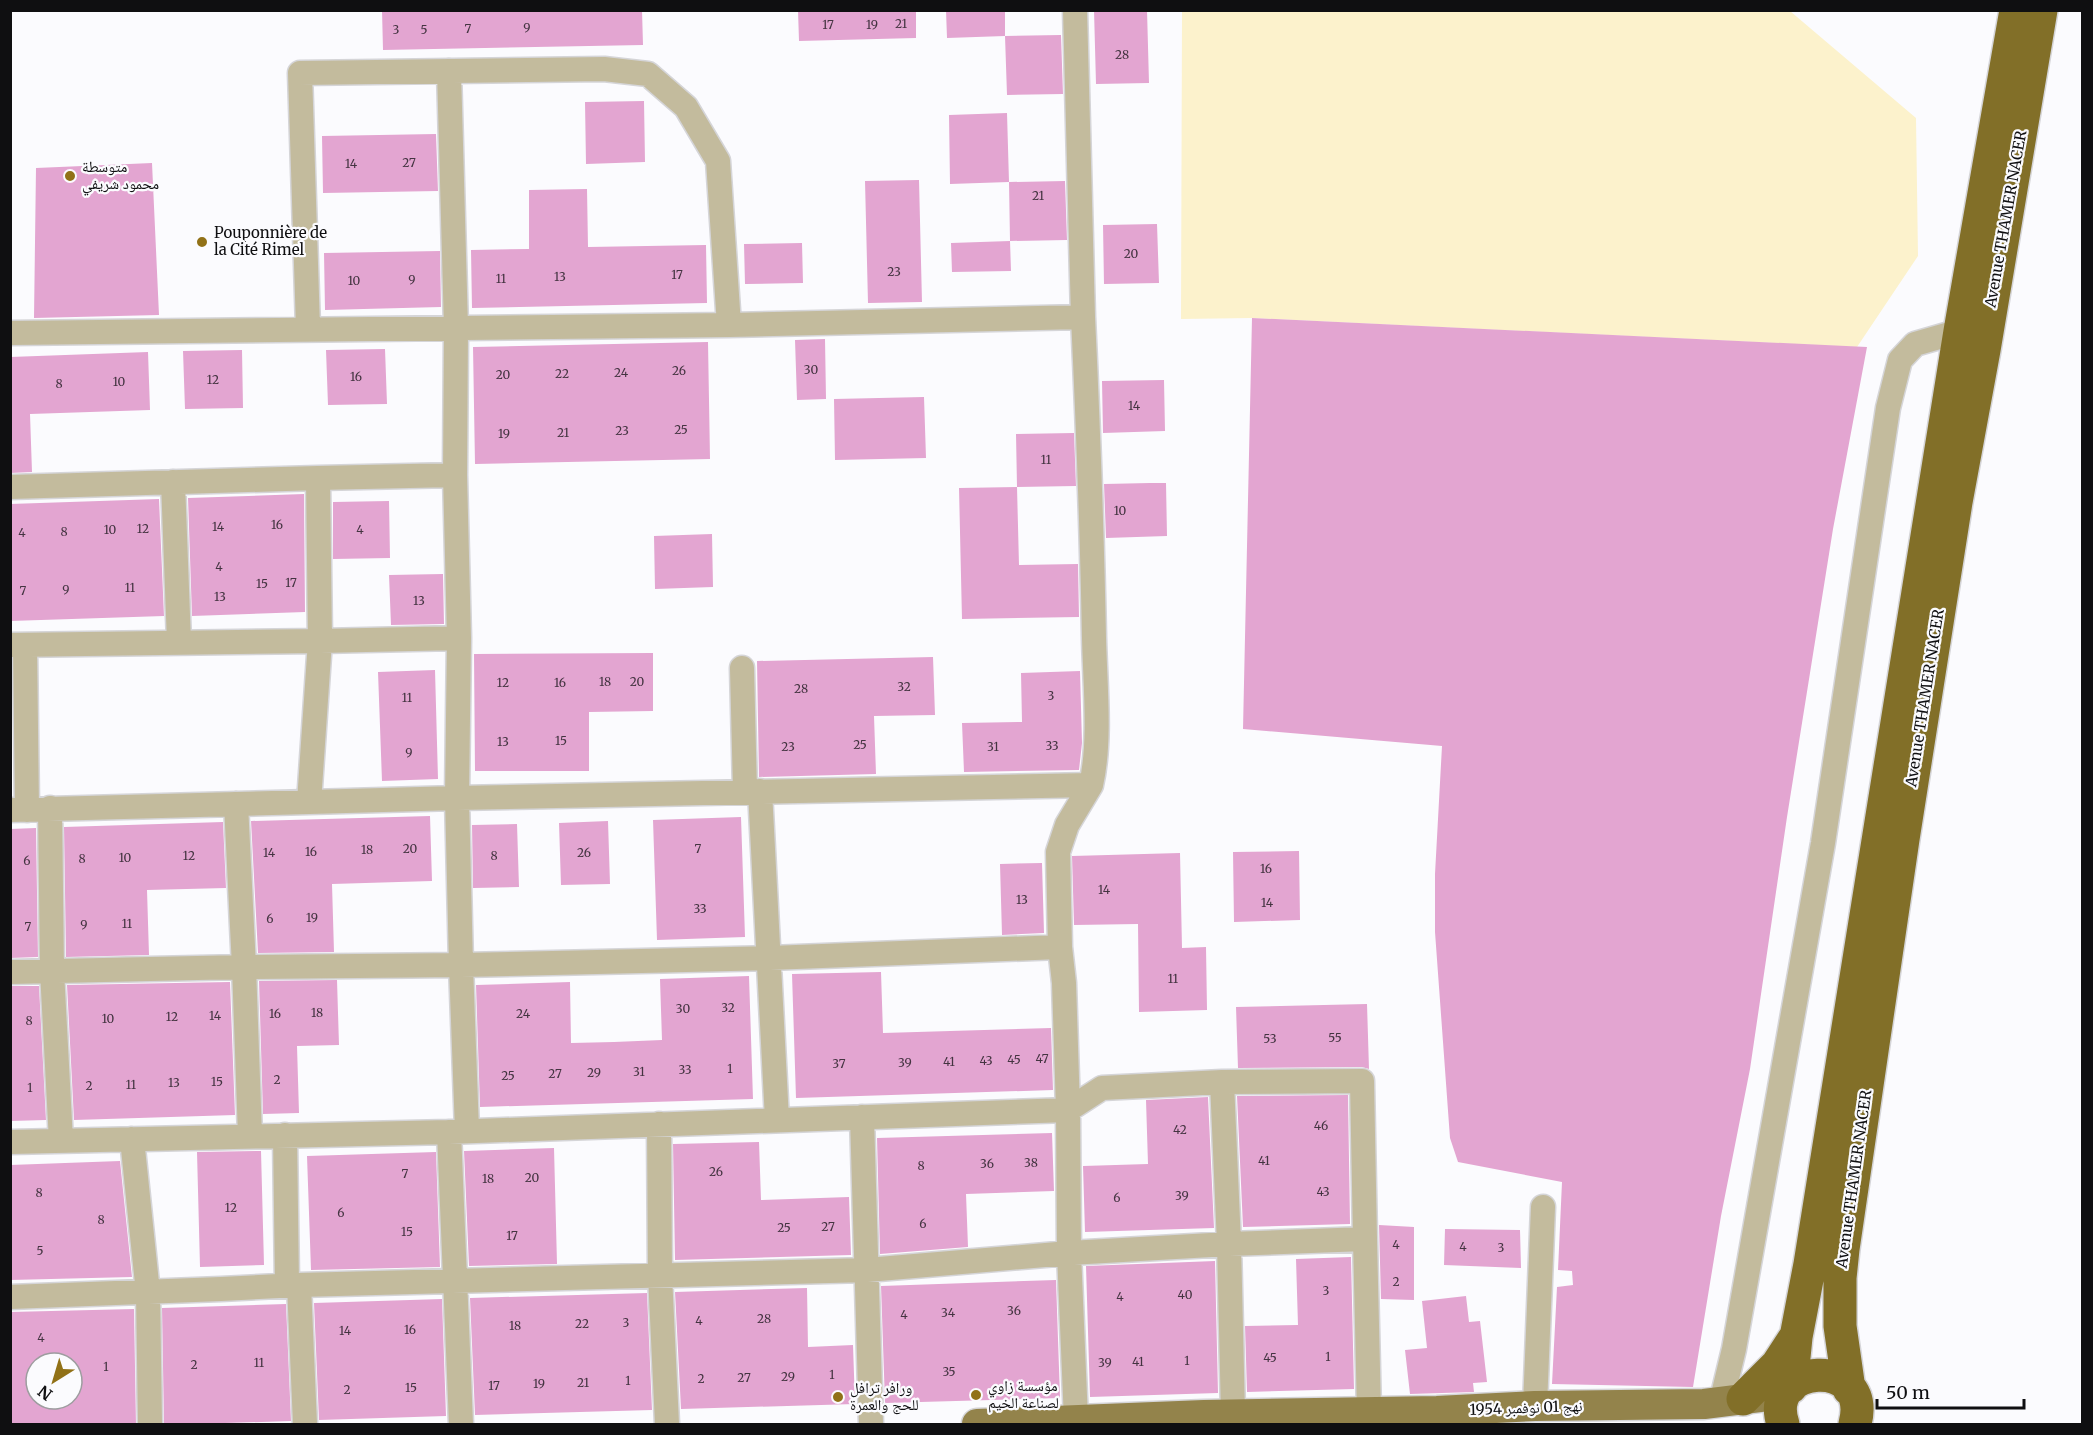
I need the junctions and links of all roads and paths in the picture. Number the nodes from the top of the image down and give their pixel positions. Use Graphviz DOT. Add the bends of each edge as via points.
graph roads {
  1 [pos="1075,10"];
  2 [pos="2016,10"];
  3 [pos="2041,10"];
  4 [pos="449,71"];
  5 [pos="1083,317"];
  6 [pos="729,325"];
  7 [pos="308,328"];
  8 [pos="456,328"];
  9 [pos="1960,330"];
  10 [pos="10,333"];
  11 [pos="455,475"];
  12 [pos="318,478"];
  13 [pos="173,482"];
  14 [pos="10,487"];
  15 [pos="459,638"];
  16 [pos="320,641"];
  17 [pos="179,642"];
  18 [pos="18,645"];
  19 [pos="742,668"];
  20 [pos="1091,785"];
  21 [pos="753,791"];
  22 [pos="457,798"];
  23 [pos="309,802"];
  24 [pos="236,804"];
  25 [pos="29,809"];
  26 [pos="1060,947"];
  27 [pos="770,958"];
  28 [pos="461,964"];
  29 [pos="244,967"];
  30 [pos="52,971"];
  31 [pos="10,972"];
  32 [pos="1222,1082"];
  33 [pos="1068,1110"];
  34 [pos="862,1117"];
  35 [pos="777,1120"];
  36 [pos="659,1124"];
  37 [pos="458,1131"];
  38 [pos="285,1135"];
  39 [pos="250,1136"];
  40 [pos="132,1139"];
  41 [pos="61,1141"];
  42 [pos="10,1142"];
  43 [pos="1543,1207"];
  44 [pos="1365,1239"];
  45 [pos="1229,1244"];
  46 [pos="1069,1253"];
  47 [pos="867,1270"];
  48 [pos="660,1275"];
  49 [pos="456,1281"];
  50 [pos="293,1285"];
  51 [pos="148,1293"];
  52 [pos="10,1297"];
  53 [pos="1796,1337"];
  54 [pos="1849,1389"];
  55 [pos="1732,1401"];
  56 [pos="1787,1402"];
  57 [pos="1535,1406"];
  58 [pos="1369,1412"];
  59 [pos="1233,1414"];
  60 [pos="1076,1420"];
  61 [pos="150,1425"];
  62 [pos="304,1425"];
  63 [pos="461,1425"];
  64 [pos="667,1425"];
  65 [pos="872,1425"];
  66 [pos="977,1425"];
  67 [pos="1855,1425"];
  1 -- 5 [label="street"];
  2 -- 9 [label="highway, Avenue THAMER NACER"];
  3 -- 54 [label="highway, Avenue THAMER NACER" via="1952,525 1843,1250 1840,1326"];
  4 -- 6 [label="street" via="604,69 648,74 686,107 718,161"];
  4 -- 7 [label="street" via="300,74"];
  4 -- 8 [label="street"];
  5 -- 6 [label="street"];
  5 -- 20 [label="street" via="1092,505 1095,768"];
  6 -- 8 [label="street"];
  7 -- 8 [label="street"];
  7 -- 10 [label="street"];
  8 -- 11 [label="street"];
  9 -- 53 [label="highway, Avenue THAMER NACER"];
  9 -- 55 [label="street" via="1915,344 1900,360 1888,408 1823,843 1734,1349"];
  11 -- 12 [label="street"];
  11 -- 15 [label="street"];
  12 -- 13 [label="street"];
  12 -- 16 [label="street"];
  13 -- 14 [label="street"];
  13 -- 17 [label="street"];
  15 -- 16 [label="street"];
  15 -- 22 [label="street"];
  16 -- 17 [label="street"];
  16 -- 23 [label="street"];
  17 -- 18 [label="street"];
  18 -- 25 [label="street"];
  19 -- 21 [label="street"];
  20 -- 21 [label="street"];
  20 -- 26 [label="street" via="1067,825 1058,852"];
  21 -- 22 [label="street"];
  21 -- 27 [label="street"];
  22 -- 23 [label="street"];
  22 -- 28 [label="street"];
  23 -- 24 [label="street"];
  24 -- 25 [label="street"];
  24 -- 29 [label="street"];
  25 -- 30 [label="street"];
  26 -- 27 [label="street"];
  26 -- 33 [label="street"];
  27 -- 28 [label="street"];
  27 -- 35 [label="street"];
  28 -- 29 [label="street"];
  28 -- 37 [label="street"];
  29 -- 30 [label="street"];
  29 -- 39 [label="street"];
  30 -- 31 [label="street"];
  30 -- 41 [label="street"];
  32 -- 33 [label="street" via="1102,1088"];
  32 -- 44 [label="street" via="1362,1081"];
  32 -- 45 [label="street"];
  33 -- 34 [label="street"];
  33 -- 46 [label="street"];
  34 -- 35 [label="street"];
  34 -- 47 [label="street"];
  35 -- 36 [label="street"];
  36 -- 37 [label="street"];
  36 -- 48 [label="street"];
  37 -- 38 [label="street"];
  37 -- 49 [label="street"];
  38 -- 39 [label="street"];
  38 -- 50 [label="street"];
  39 -- 40 [label="street"];
  40 -- 41 [label="street"];
  40 -- 51 [label="street"];
  41 -- 42 [label="street"];
  43 -- 57 [label="street"];
  44 -- 45 [label="street"];
  44 -- 58 [label="street"];
  45 -- 46 [label="street"];
  45 -- 59 [label="street"];
  46 -- 47 [label="street"];
  46 -- 60 [label="street"];
  47 -- 48 [label="street"];
  47 -- 65 [label="street"];
  48 -- 49 [label="street"];
  48 -- 64 [label="street"];
  49 -- 50 [label="street"];
  49 -- 63 [label="street"];
  50 -- 51 [label="street"];
  50 -- 62 [label="street"];
  51 -- 52 [label="street"];
  51 -- 61 [label="street"];
  53 -- 55 [label="highway" via="1777,1365"];
  53 -- 56 [label="highway, Avenue THAMER NACER"];
  54 -- 56 [label="highway" via="1841,1381 1820,1374 1799,1379"];
  54 -- 67 [label="highway, Avenue THAMER NACER" via="1856,1405"];
  55 -- 56 [label="main road, نهج 01 نوفمبر 1954"];
  55 -- 57 [label="main road, نهج 01 نوفمبر 1954"];
  57 -- 58 [label="main road, نهج 01 نوفمبر 1954"];
  58 -- 59 [label="main road, نهج 01 نوفمبر 1954"];
  59 -- 60 [label="main road, نهج 01 نوفمبر 1954"];
  60 -- 66 [label="main road, نهج 01 نوفمبر 1954"];
}
